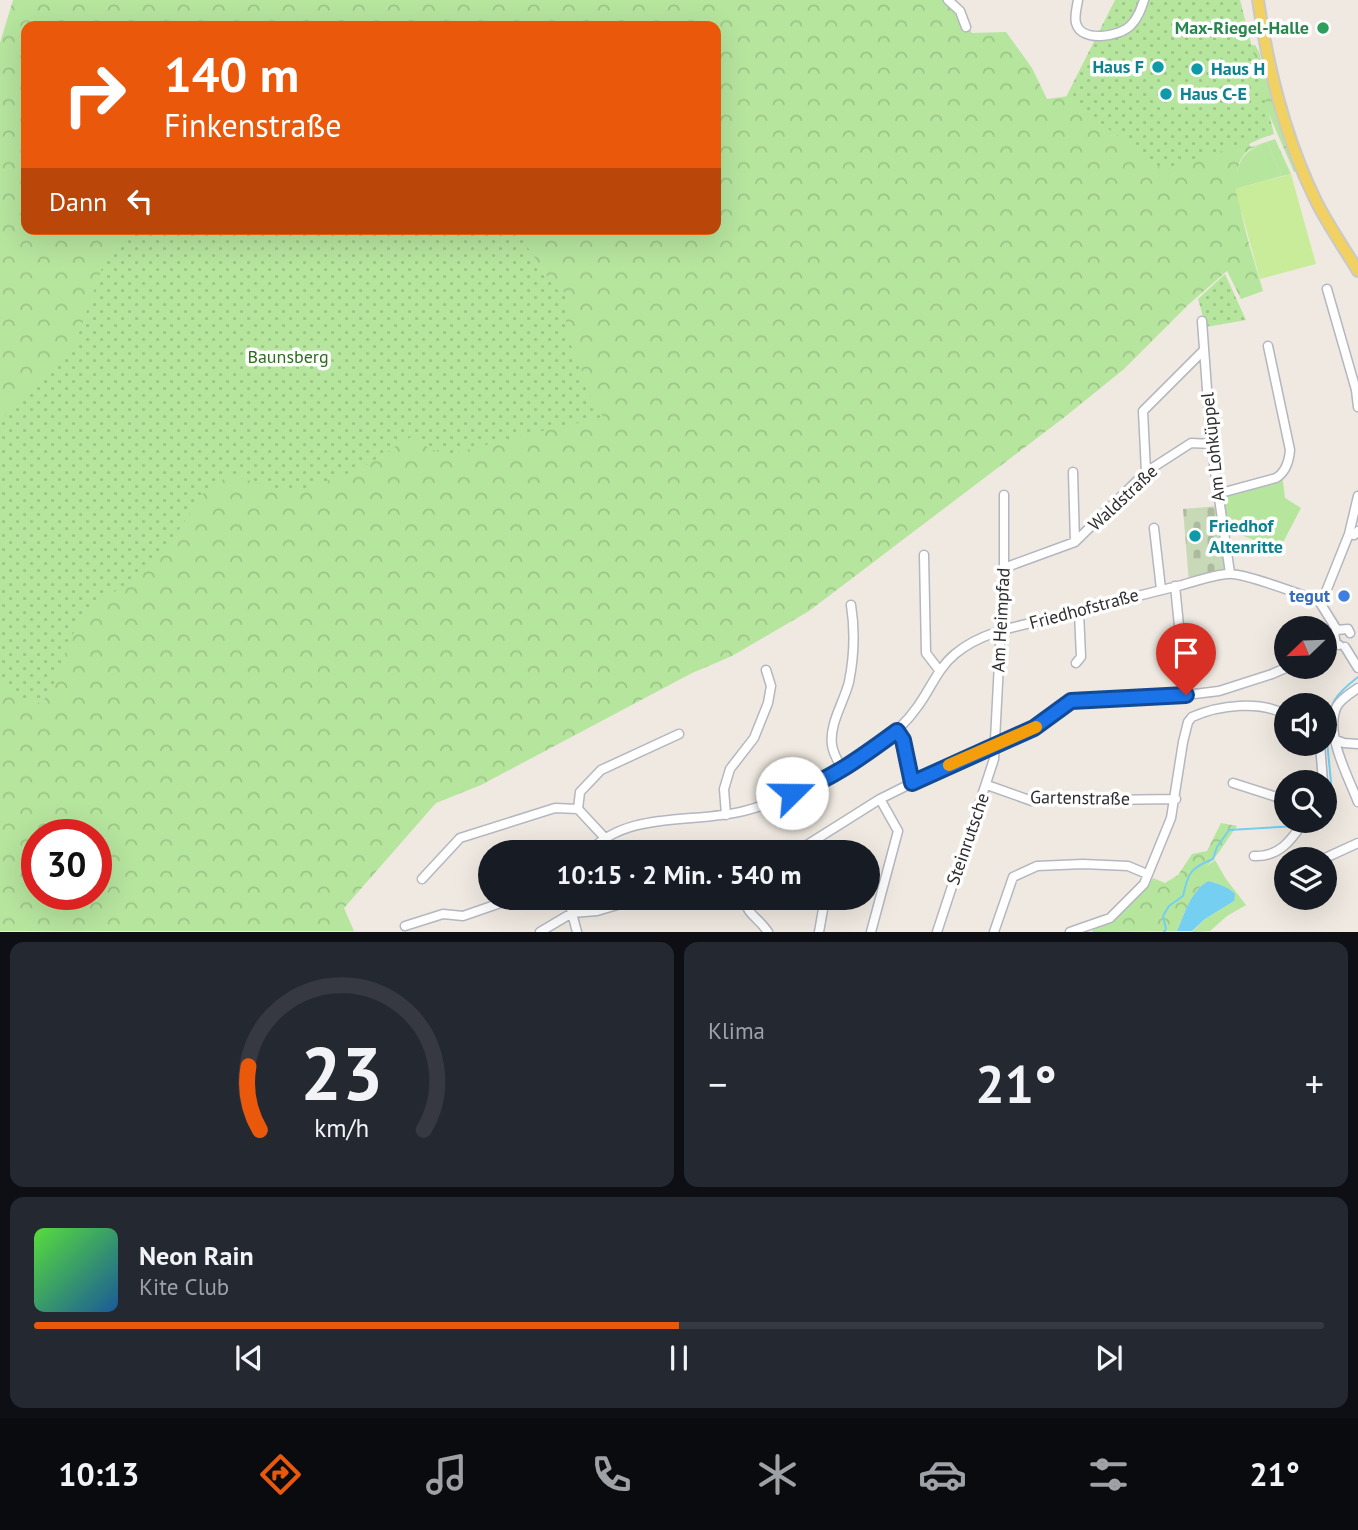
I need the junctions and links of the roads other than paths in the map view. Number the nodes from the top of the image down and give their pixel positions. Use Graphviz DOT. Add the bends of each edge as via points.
graph roads {
  1 [pos="948,0"];
  2 [pos="1078,0"];
  3 [pos="1144,0"];
  4 [pos="1258,0"];
  5 [pos="966,27"];
  6 [pos="1358,271"];
  7 [pos="1327,289"];
  8 [pos="1202,321"];
  9 [pos="1268,346"];
  10 [pos="1203,351"];
  11 [pos="1357,391"];
  12 [pos="1358,408"];
  13 [pos="1211,444"];
  14 [pos="1073,472"];
  15 [pos="1146,472"];
  16 [pos="1217,494"];
  17 [pos="1004,495"];
  18 [pos="1358,496"];
  19 [pos="1154,528"];
  20 [pos="1353,533"];
  21 [pos="1075,542"];
  22 [pos="924,555"];
  23 [pos="1004,568"];
  24 [pos="1230,573"];
  25 [pos="1175,586"];
  26 [pos="1161,589"];
  27 [pos="1319,601"];
  28 [pos="851,605"];
  29 [pos="1079,612"];
  30 [pos="1328,616"];
  31 [pos="1337,630"];
  32 [pos="1001,631"];
  33 [pos="1354,631"];
  34 [pos="1337,640"];
  35 [pos="1340,645"];
  36 [pos="1337,646"];
  37 [pos="1076,663"];
  38 [pos="1358,668"];
  39 [pos="766,670"];
  40 [pos="939,670"];
  41 [pos="1274,673"];
  42 [pos="1357,688"];
  43 [pos="1219,691"];
  44 [pos="1186,695"];
  45 [pos="1337,707"];
  46 [pos="1221,708"];
  47 [pos="1274,708"];
  48 [pos="897,731"];
  49 [pos="679,734"];
  50 [pos="1337,741"];
  51 [pos="1358,744"];
  52 [pos="994,745"];
  53 [pos="1337,756"];
  54 [pos="843,770"];
  55 [pos="912,783"];
  56 [pos="1233,783"];
  57 [pos="987,785"];
  58 [pos="1274,796"];
  59 [pos="880,799"];
  60 [pos="1176,799"];
  61 [pos="1358,802"];
  62 [pos="578,809"];
  63 [pos="726,815"];
  64 [pos="1294,833"];
  65 [pos="605,838"];
  66 [pos="603,840"];
  67 [pos="815,840"];
  68 [pos="1358,843"];
  69 [pos="1337,853"];
  70 [pos="1254,856"];
  71 [pos="1147,874"];
  72 [pos="422,878"];
  73 [pos="480,910"];
  74 [pos="571,910"];
  75 [pos="600,910"];
  76 [pos="747,910"];
  77 [pos="823,910"];
  78 [pos="572,913"];
  79 [pos="405,926"];
  80 [pos="540,932"];
  81 [pos="577,932"];
  82 [pos="768,932"];
  83 [pos="818,932"];
  84 [pos="871,932"];
  85 [pos="937,932"];
  86 [pos="993,932"];
  87 [pos="1070,932"];
  1 -- 5 [label="street" via="960,11"];
  2 -- 3 [label="street" via="1077,27 1091,35 1123,32"];
  4 -- 6 [label="main road" via="1268,60 1293,146 1317,202"];
  7 -- 11 [label="street"];
  8 -- 10 [label="street, Am Lohküppel"];
  9 -- 16 [label="street" via="1289,459 1276,478"];
  10 -- 13 [label="street, Am Lohküppel"];
  10 -- 15 [label="street" via="1143,411"];
  11 -- 12 [label="street"];
  13 -- 15 [label="street, Waldstraße" via="1191,443"];
  13 -- 16 [label="street, Am Lohküppel"];
  14 -- 21 [label="street, Waldstraße"];
  15 -- 21 [label="street, Waldstraße"];
  16 -- 24 [label="street, Am Lohküppel"];
  17 -- 23 [label="street, Am Heimpfad"];
  18 -- 20 [label="street"];
  19 -- 26 [label="street, Friedhofstraße"];
  20 -- 27 [label="street"];
  21 -- 23 [label="street, Waldstraße"];
  22 -- 40 [label="street" via="926,653"];
  23 -- 32 [label="street, Am Heimpfad"];
  24 -- 25 [label="street, Friedhofstraße"];
  24 -- 27 [label="street"];
  25 -- 26 [label="street, Friedhofstraße"];
  25 -- 44 [label="street"];
  26 -- 29 [label="street, Friedhofstraße"];
  27 -- 30 [label="street"];
  28 -- 54 [label="street" via="852,659 832,733 832,748"];
  29 -- 32 [label="street, Friedhofstraße"];
  29 -- 37 [label="street" via="1081,657"];
  31 -- 33 [label="street"];
  32 -- 40 [label="street, Friedhofstraße" via="968,645"];
  32 -- 52 [label="street, Am Heimpfad"];
  33 -- 35 [label="street" via="1352,640"];
  34 -- 35 [label="street"];
  35 -- 36 [label="street"];
  35 -- 38 [label="street"];
  39 -- 63 [label="street" via="771,686 768,703 754,738 730,769 724,789"];
  40 -- 48 [label="street, Friedhofstraße"];
  41 -- 43 [label="street"];
  42 -- 45 [label="street"];
  43 -- 44 [label="street"];
  43 -- 46 [label="street"];
  44 -- 52 [label="street" via="1071,701 1034,728"];
  46 -- 47 [label="street"];
  46 -- 60 [label="street" via="1188,722"];
  48 -- 54 [label="street, Friedhofstraße"];
  48 -- 55 [label="street"];
  49 -- 62 [label="street" via="601,769 580,792"];
  50 -- 51 [label="street"];
  52 -- 55 [label="street"];
  52 -- 57 [label="street, Steinrutsche"];
  53 -- 61 [label="street"];
  54 -- 63 [label="street, Friedhofstraße" via="815,785"];
  55 -- 59 [label="street"];
  56 -- 58 [label="street"];
  57 -- 60 [label="street, Gartenstraße" via="1032,801"];
  57 -- 85 [label="street, Steinrutsche"];
  59 -- 67 [label="street"];
  59 -- 84 [label="street" via="898,831"];
  60 -- 71 [label="street" via="1166,836"];
  62 -- 65 [label="street"];
  62 -- 72 [label="street" via="555,808 460,838"];
  63 -- 65 [label="street, Friedhofstraße" via="665,819"];
  64 -- 70 [label="street" via="1268,857"];
  65 -- 66 [label="street"];
  68 -- 69 [label="street"];
  71 -- 86 [label="street" via="1128,866 1037,866 1013,877"];
  71 -- 87 [label="street" via="1144,884 1110,918"];
  73 -- 79 [label="street" via="463,916 443,914"];
  74 -- 78 [label="street"];
  75 -- 78 [label="street"];
  76 -- 82 [label="street"];
  77 -- 83 [label="street"];
  78 -- 80 [label="street"];
  78 -- 81 [label="street"];
}
